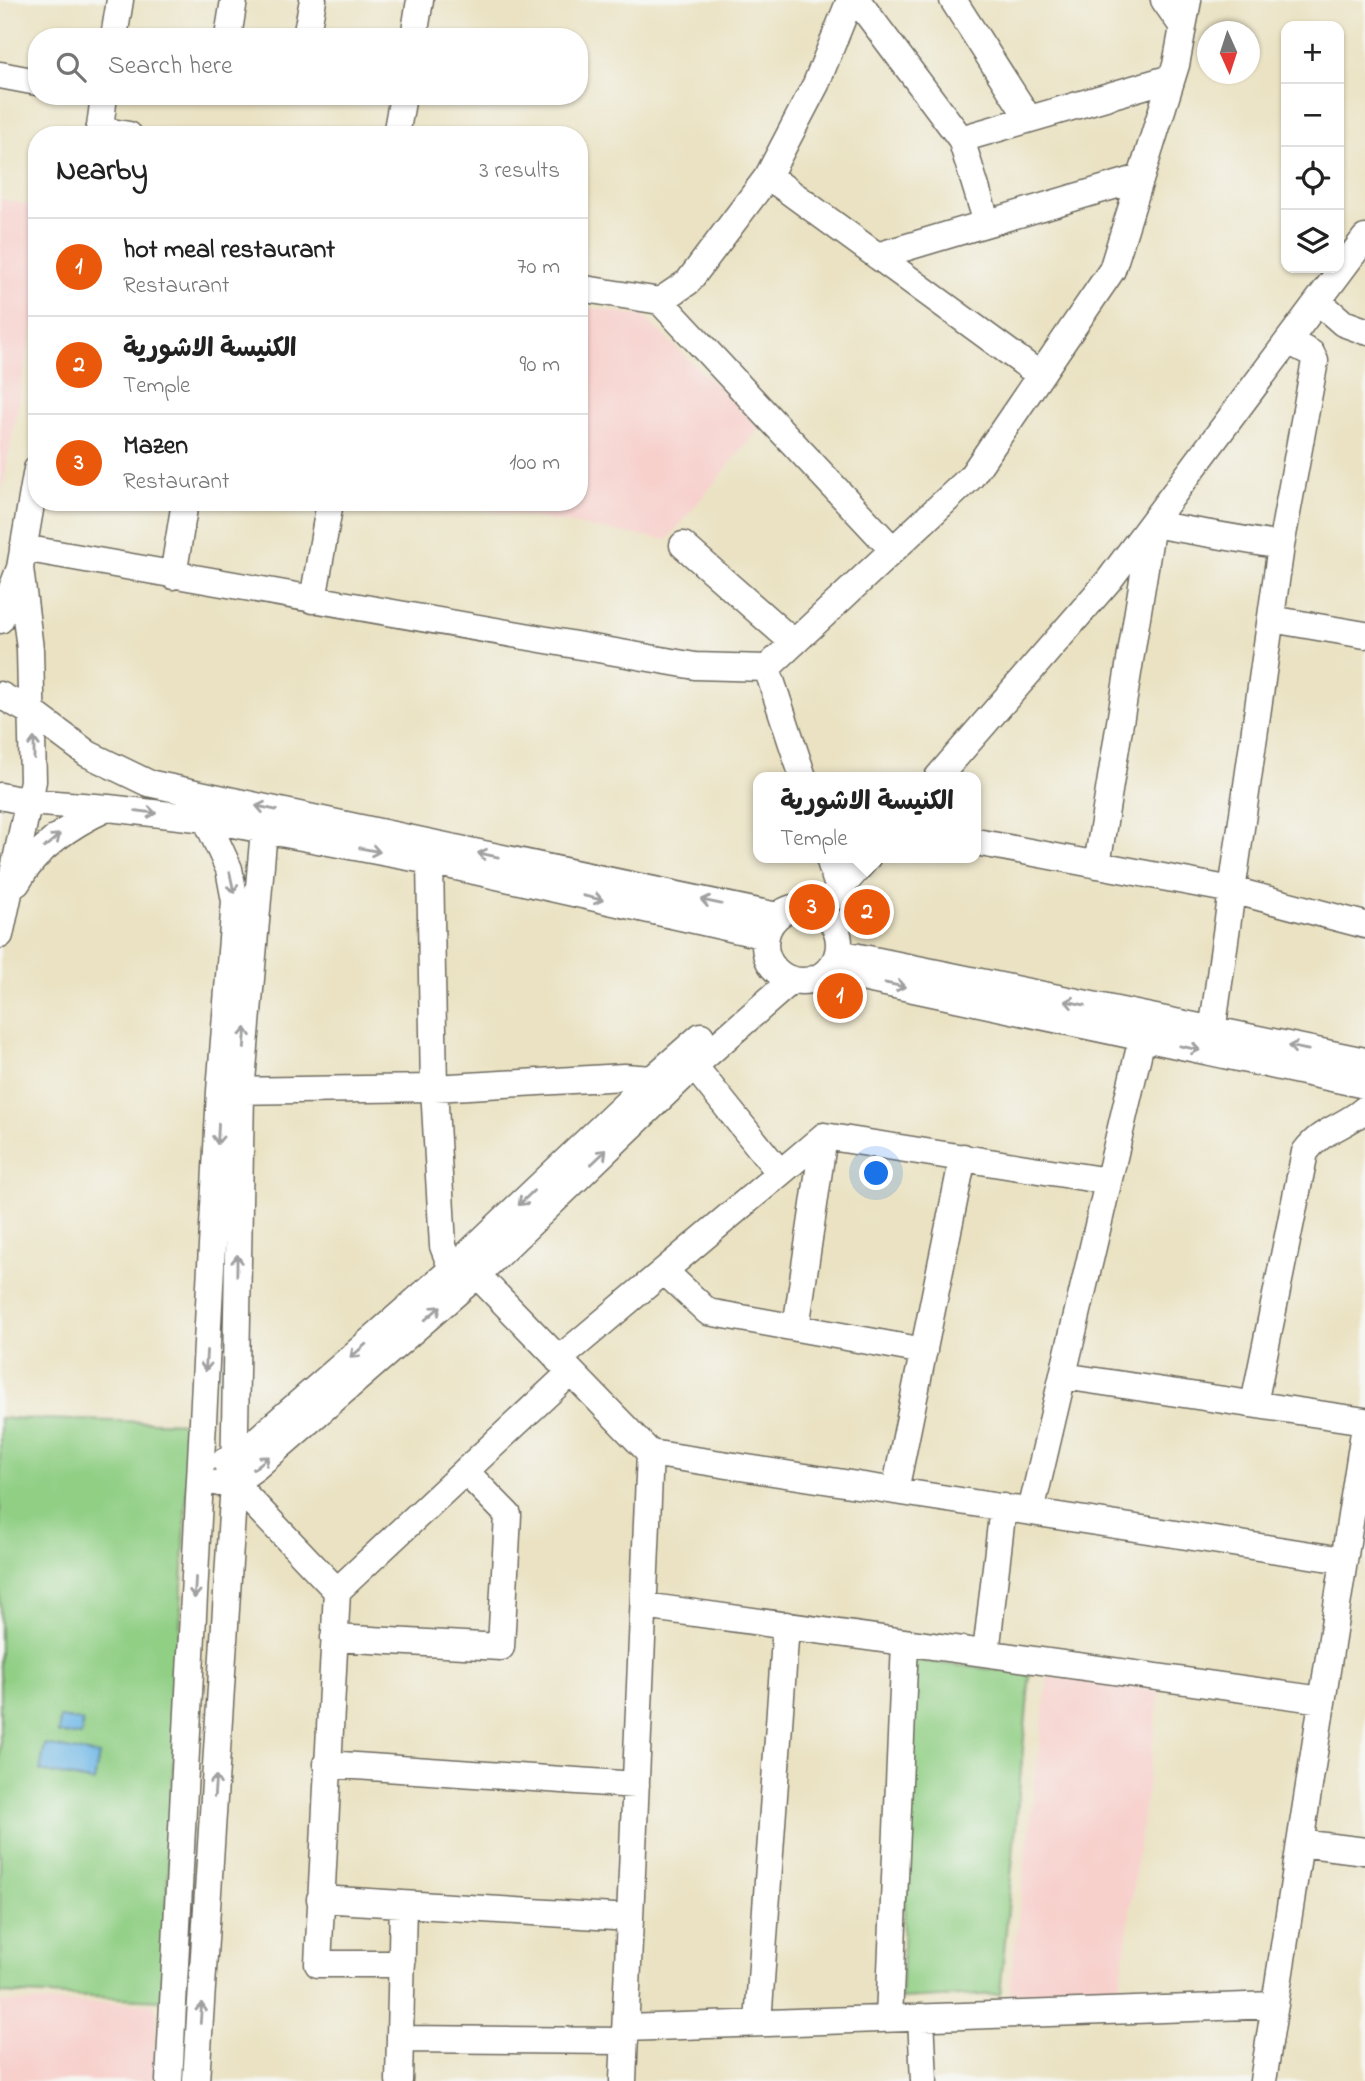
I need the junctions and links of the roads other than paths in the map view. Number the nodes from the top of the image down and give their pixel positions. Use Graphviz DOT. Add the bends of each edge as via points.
graph roads {
  1 [pos="120,0"];
  2 [pos="234,0"];
  3 [pos="313,0"];
  4 [pos="420,0"];
  5 [pos="850,0"];
  6 [pos="858,0"];
  7 [pos="953,0"];
  8 [pos="1164,0"];
  9 [pos="1188,0"];
  10 [pos="1183,27"];
  11 [pos="115,28"];
  12 [pos="229,28"];
  13 [pos="308,28"];
  14 [pos="415,28"];
  15 [pos="0,75"];
  16 [pos="1171,78"];
  17 [pos="28,80"];
  18 [pos="103,105"];
  19 [pos="401,105"];
  20 [pos="1029,119"];
  21 [pos="100,126"];
  22 [pos="398,126"];
  23 [pos="961,139"];
  24 [pos="768,176"];
  25 [pos="1140,178"];
  26 [pos="988,223"];
  27 [pos="1365,238"];
  28 [pos="877,256"];
  29 [pos="588,290"];
  30 [pos="1318,301"];
  31 [pos="660,302"];
  32 [pos="1365,331"];
  33 [pos="1288,341"];
  34 [pos="1040,375"];
  35 [pos="29,511"];
  36 [pos="184,511"];
  37 [pos="328,511"];
  38 [pos="1152,524"];
  39 [pos="683,545"];
  40 [pos="1281,546"];
  41 [pos="893,550"];
  42 [pos="21,558"];
  43 [pos="173,576"];
  44 [pos="313,600"];
  45 [pos="2,611"];
  46 [pos="1271,619"];
  47 [pos="1365,635"];
  48 [pos="794,643"];
  49 [pos="767,668"];
  50 [pos="0,695"];
  51 [pos="33,713"];
  52 [pos="801,772"];
  53 [pos="942,772"];
  54 [pos="0,796"];
  55 [pos="29,802"];
  56 [pos="108,808"];
  57 [pos="206,820"];
  58 [pos="264,830"];
  59 [pos="981,843"];
  60 [pos="430,861"];
  61 [pos="831,863"];
  62 [pos="863,863"];
  63 [pos="1097,865"];
  64 [pos="839,890"];
  65 [pos="1232,890"];
  66 [pos="10,893"];
  67 [pos="821,911"];
  68 [pos="1365,925"];
  69 [pos="772,926"];
  70 [pos="0,935"];
  71 [pos="834,962"];
  72 [pos="784,975"];
  73 [pos="1212,1032"];
  74 [pos="1142,1038"];
  75 [pos="1365,1061"];
  76 [pos="694,1066"];
  77 [pos="652,1079"];
  78 [pos="1365,1084"];
  79 [pos="434,1088"];
  80 [pos="230,1091"];
  81 [pos="1365,1109"];
  82 [pos="824,1136"];
  83 [pos="963,1157"];
  84 [pos="780,1173"];
  85 [pos="1108,1181"];
  86 [pos="664,1270"];
  87 [pos="464,1272"];
  88 [pos="796,1328"];
  89 [pos="924,1351"];
  90 [pos="565,1366"];
  91 [pos="1063,1376"];
  92 [pos="1254,1404"];
  93 [pos="1365,1423"];
  94 [pos="650,1453"];
  95 [pos="465,1471"];
  96 [pos="233,1472"];
  97 [pos="200,1473"];
  98 [pos="1361,1475"];
  99 [pos="895,1491"];
  100 [pos="1003,1507"];
  101 [pos="1031,1511"];
  102 [pos="1343,1560"];
  103 [pos="337,1591"];
  104 [pos="644,1606"];
  105 [pos="786,1625"];
  106 [pos="334,1638"];
  107 [pos="905,1643"];
  108 [pos="986,1653"];
  109 [pos="1322,1700"];
  110 [pos="326,1764"];
  111 [pos="636,1785"];
  112 [pos="1300,1843"];
  113 [pos="1365,1851"];
  114 [pos="320,1899"];
  115 [pos="403,1904"];
  116 [pos="631,1918"];
  117 [pos="402,1964"];
  118 [pos="1275,2005"];
  119 [pos="921,2017"];
  120 [pos="889,2018"];
  121 [pos="758,2022"];
  122 [pos="625,2034"];
  123 [pos="400,2039"];
  124 [pos="169,2081"];
  125 [pos="196,2081"];
  126 [pos="399,2081"];
  127 [pos="624,2081"];
  128 [pos="924,2081"];
  129 [pos="1263,2081"];
  1 -- 11 [label="street"];
  2 -- 12 [label="street"];
  3 -- 13 [label="street"];
  4 -- 14 [label="street"];
  5 -- 24 [label="street" via="816,84"];
  6 -- 23 [label="street"];
  7 -- 20 [label="street"];
  8 -- 10 [label="street"];
  9 -- 10 [label="street"];
  10 -- 16 [label="street"];
  15 -- 17 [label="street"];
  16 -- 20 [label="street"];
  16 -- 25 [label="street"];
  18 -- 21 [label="street"];
  19 -- 22 [label="street"];
  20 -- 23 [label="street"];
  23 -- 26 [label="street"];
  24 -- 28 [label="street"];
  24 -- 31 [label="street" via="688,282"];
  25 -- 26 [label="street"];
  25 -- 34 [label="street" via="1112,270"];
  26 -- 28 [label="street"];
  27 -- 30 [label="street"];
  28 -- 34 [label="street"];
  29 -- 31 [label="street"];
  30 -- 32 [label="street" via="1343,323"];
  30 -- 33 [label="street"];
  31 -- 41 [label="street"];
  33 -- 38 [label="street"];
  33 -- 40 [label="street" via="1311,353 1315,361"];
  34 -- 41 [label="street" via="971,477"];
  35 -- 42 [label="street"];
  36 -- 43 [label="street"];
  37 -- 44 [label="street"];
  38 -- 40 [label="street"];
  38 -- 53 [label="street" via="1093,601"];
  38 -- 63 [label="street"];
  39 -- 48 [label="street"];
  40 -- 46 [label="street"];
  41 -- 48 [label="street"];
  42 -- 43 [label="street"];
  42 -- 45 [label="street"];
  42 -- 51 [label="street"];
  43 -- 44 [label="street"];
  44 -- 49 [label="street" via="695,666"];
  46 -- 47 [label="street"];
  46 -- 65 [label="street"];
  48 -- 49 [label="street"];
  49 -- 52 [label="street"];
  50 -- 51 [label="street"];
  55 -- 51 [label="street, one-way"];
  69 -- 51 [label="street, one-way" via="148,783 88,754"];
  54 -- 55 [label="street"];
  55 -- 56 [label="street"];
  55 -- 66 [label="street"];
  56 -- 57 [label="street, one-way"];
  66 -- 56 [label="street, one-way" via="48,844 81,820"];
  57 -- 58 [label="street"];
  57 -- 80 [label="street, one-way" via="229,870 235,901"];
  58 -- 60 [label="street, one-way"];
  80 -- 58 [label="street, one-way"];
  59 -- 63 [label="street"];
  60 -- 69 [label="street, one-way"];
  60 -- 79 [label="street"];
  61 -- 64 [label="street"];
  62 -- 64 [label="street"];
  63 -- 65 [label="street"];
  64 -- 67 [label="street"];
  65 -- 68 [label="street"];
  65 -- 73 [label="street"];
  66 -- 70 [label="street"];
  67 -- 69 [label="street" via="803,907"];
  67 -- 71 [label="street" via="839,934"];
  69 -- 72 [label="street" via="767,955"];
  71 -- 72 [label="street" via="812,980"];
  73 -- 71 [label="street, one-way"];
  71 -- 74 [label="street, one-way"];
  72 -- 76 [label="street"];
  72 -- 77 [label="street"];
  75 -- 73 [label="street, one-way"];
  74 -- 78 [label="street, one-way"];
  74 -- 85 [label="street"];
  76 -- 84 [label="street"];
  87 -- 76 [label="street, one-way"];
  77 -- 79 [label="street"];
  77 -- 87 [label="street, one-way"];
  79 -- 80 [label="street"];
  79 -- 87 [label="street" via="443,1246"];
  96 -- 80 [label="street, one-way"];
  80 -- 97 [label="street, one-way"];
  81 -- 92 [label="street" via="1326,1130 1305,1152"];
  82 -- 83 [label="street"];
  82 -- 84 [label="street"];
  82 -- 88 [label="street"];
  83 -- 85 [label="street"];
  83 -- 89 [label="street"];
  84 -- 86 [label="street"];
  85 -- 91 [label="street"];
  86 -- 88 [label="street" via="708,1312"];
  86 -- 90 [label="street"];
  87 -- 90 [label="street"];
  87 -- 96 [label="street" via="256,1467"];
  88 -- 89 [label="street"];
  89 -- 99 [label="street"];
  90 -- 94 [label="street"];
  90 -- 95 [label="street"];
  91 -- 92 [label="street"];
  91 -- 101 [label="street"];
  92 -- 93 [label="street"];
  93 -- 98 [label="street"];
  94 -- 99 [label="street"];
  94 -- 104 [label="street"];
  95 -- 103 [label="street"];
  95 -- 106 [label="street" via="508,1515 501,1647"];
  96 -- 97 [label="street"];
  96 -- 103 [label="street"];
  125 -- 96 [label="street, one-way"];
  97 -- 124 [label="street, one-way"];
  98 -- 102 [label="street"];
  99 -- 100 [label="street"];
  100 -- 101 [label="street"];
  100 -- 108 [label="street"];
  101 -- 102 [label="street"];
  102 -- 109 [label="street"];
  103 -- 106 [label="street"];
  104 -- 105 [label="street"];
  104 -- 111 [label="street"];
  105 -- 107 [label="street"];
  105 -- 121 [label="street"];
  106 -- 110 [label="street"];
  107 -- 108 [label="street"];
  107 -- 120 [label="street"];
  108 -- 109 [label="street"];
  109 -- 112 [label="street"];
  110 -- 111 [label="street"];
  110 -- 114 [label="street"];
  111 -- 116 [label="street"];
  112 -- 113 [label="street"];
  112 -- 118 [label="street"];
  114 -- 115 [label="street"];
  114 -- 117 [label="street" via="318,1964"];
  115 -- 116 [label="street"];
  115 -- 117 [label="street"];
  116 -- 122 [label="street"];
  117 -- 123 [label="street"];
  118 -- 119 [label="street"];
  118 -- 129 [label="street"];
  119 -- 120 [label="street"];
  119 -- 128 [label="street"];
  120 -- 121 [label="street"];
  121 -- 122 [label="street"];
  122 -- 123 [label="street"];
  122 -- 127 [label="street"];
  123 -- 126 [label="street"];
}
